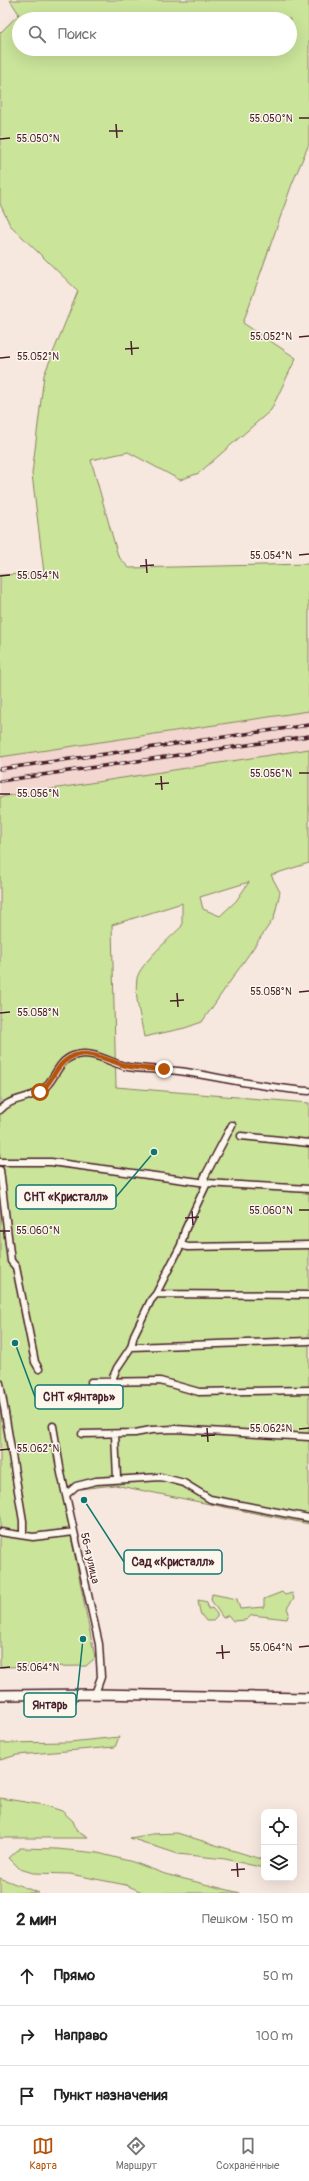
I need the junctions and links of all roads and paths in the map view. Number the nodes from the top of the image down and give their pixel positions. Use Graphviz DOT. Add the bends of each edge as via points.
graph roads {
  1 [pos="309,1091"];
  2 [pos="0,1110"];
  3 [pos="232,1125"];
  4 [pos="241,1136"];
  5 [pos="309,1143"];
  6 [pos="0,1162"];
  7 [pos="0,1170"];
  8 [pos="207,1183"];
  9 [pos="309,1189"];
  10 [pos="180,1245"];
  11 [pos="309,1245"];
  12 [pos="156,1294"];
  13 [pos="309,1295"];
  14 [pos="309,1341"];
  15 [pos="131,1347"];
  16 [pos="39,1370"];
  17 [pos="91,1382"];
  18 [pos="111,1382"];
  19 [pos="0,1383"];
  20 [pos="309,1390"];
  21 [pos="53,1426"];
  22 [pos="82,1434"];
  23 [pos="115,1434"];
  24 [pos="309,1436"];
  25 [pos="117,1478"];
  26 [pos="66,1495"];
  27 [pos="309,1518"];
  28 [pos="0,1532"];
  29 [pos="74,1532"];
  30 [pos="23,1534"];
  31 [pos="95,1694"];
  32 [pos="0,1695"];
  33 [pos="309,1698"];
  1 -- 2 [label="street" via="254,1086 164,1069 126,1066 87,1054 72,1056 65,1061 51,1082 40,1092 11,1102"];
  3 -- 8 [label="street" via="204,1178"];
  4 -- 5 [label="street"];
  6 -- 8 [label="street" via="51,1162"];
  7 -- 16 [label="street" via="11,1261 16,1267 35,1362"];
  8 -- 9 [label="street"];
  8 -- 10 [label="street"];
  10 -- 11 [label="street"];
  10 -- 12 [label="street"];
  12 -- 13 [label="street"];
  12 -- 15 [label="street" via="134,1335"];
  14 -- 15 [label="street"];
  15 -- 18 [label="street"];
  17 -- 18 [label="street"];
  18 -- 20 [label="street" via="160,1381 199,1392"];
  19 -- 30 [label="street"];
  21 -- 26 [label="street, 56-я улица"];
  22 -- 23 [label="street"];
  23 -- 24 [label="street" via="175,1429"];
  23 -- 25 [label="street"];
  25 -- 26 [label="street" via="76,1486"];
  25 -- 27 [label="street" via="161,1477 184,1483 210,1499"];
  26 -- 29 [label="street, 56-я улица"];
  28 -- 30 [label="street"];
  29 -- 30 [label="street" via="33,1537"];
  29 -- 31 [label="street, 56-я улица" via="99,1644 101,1677"];
  31 -- 32 [label="main road"];
  31 -- 33 [label="main road"];
}
